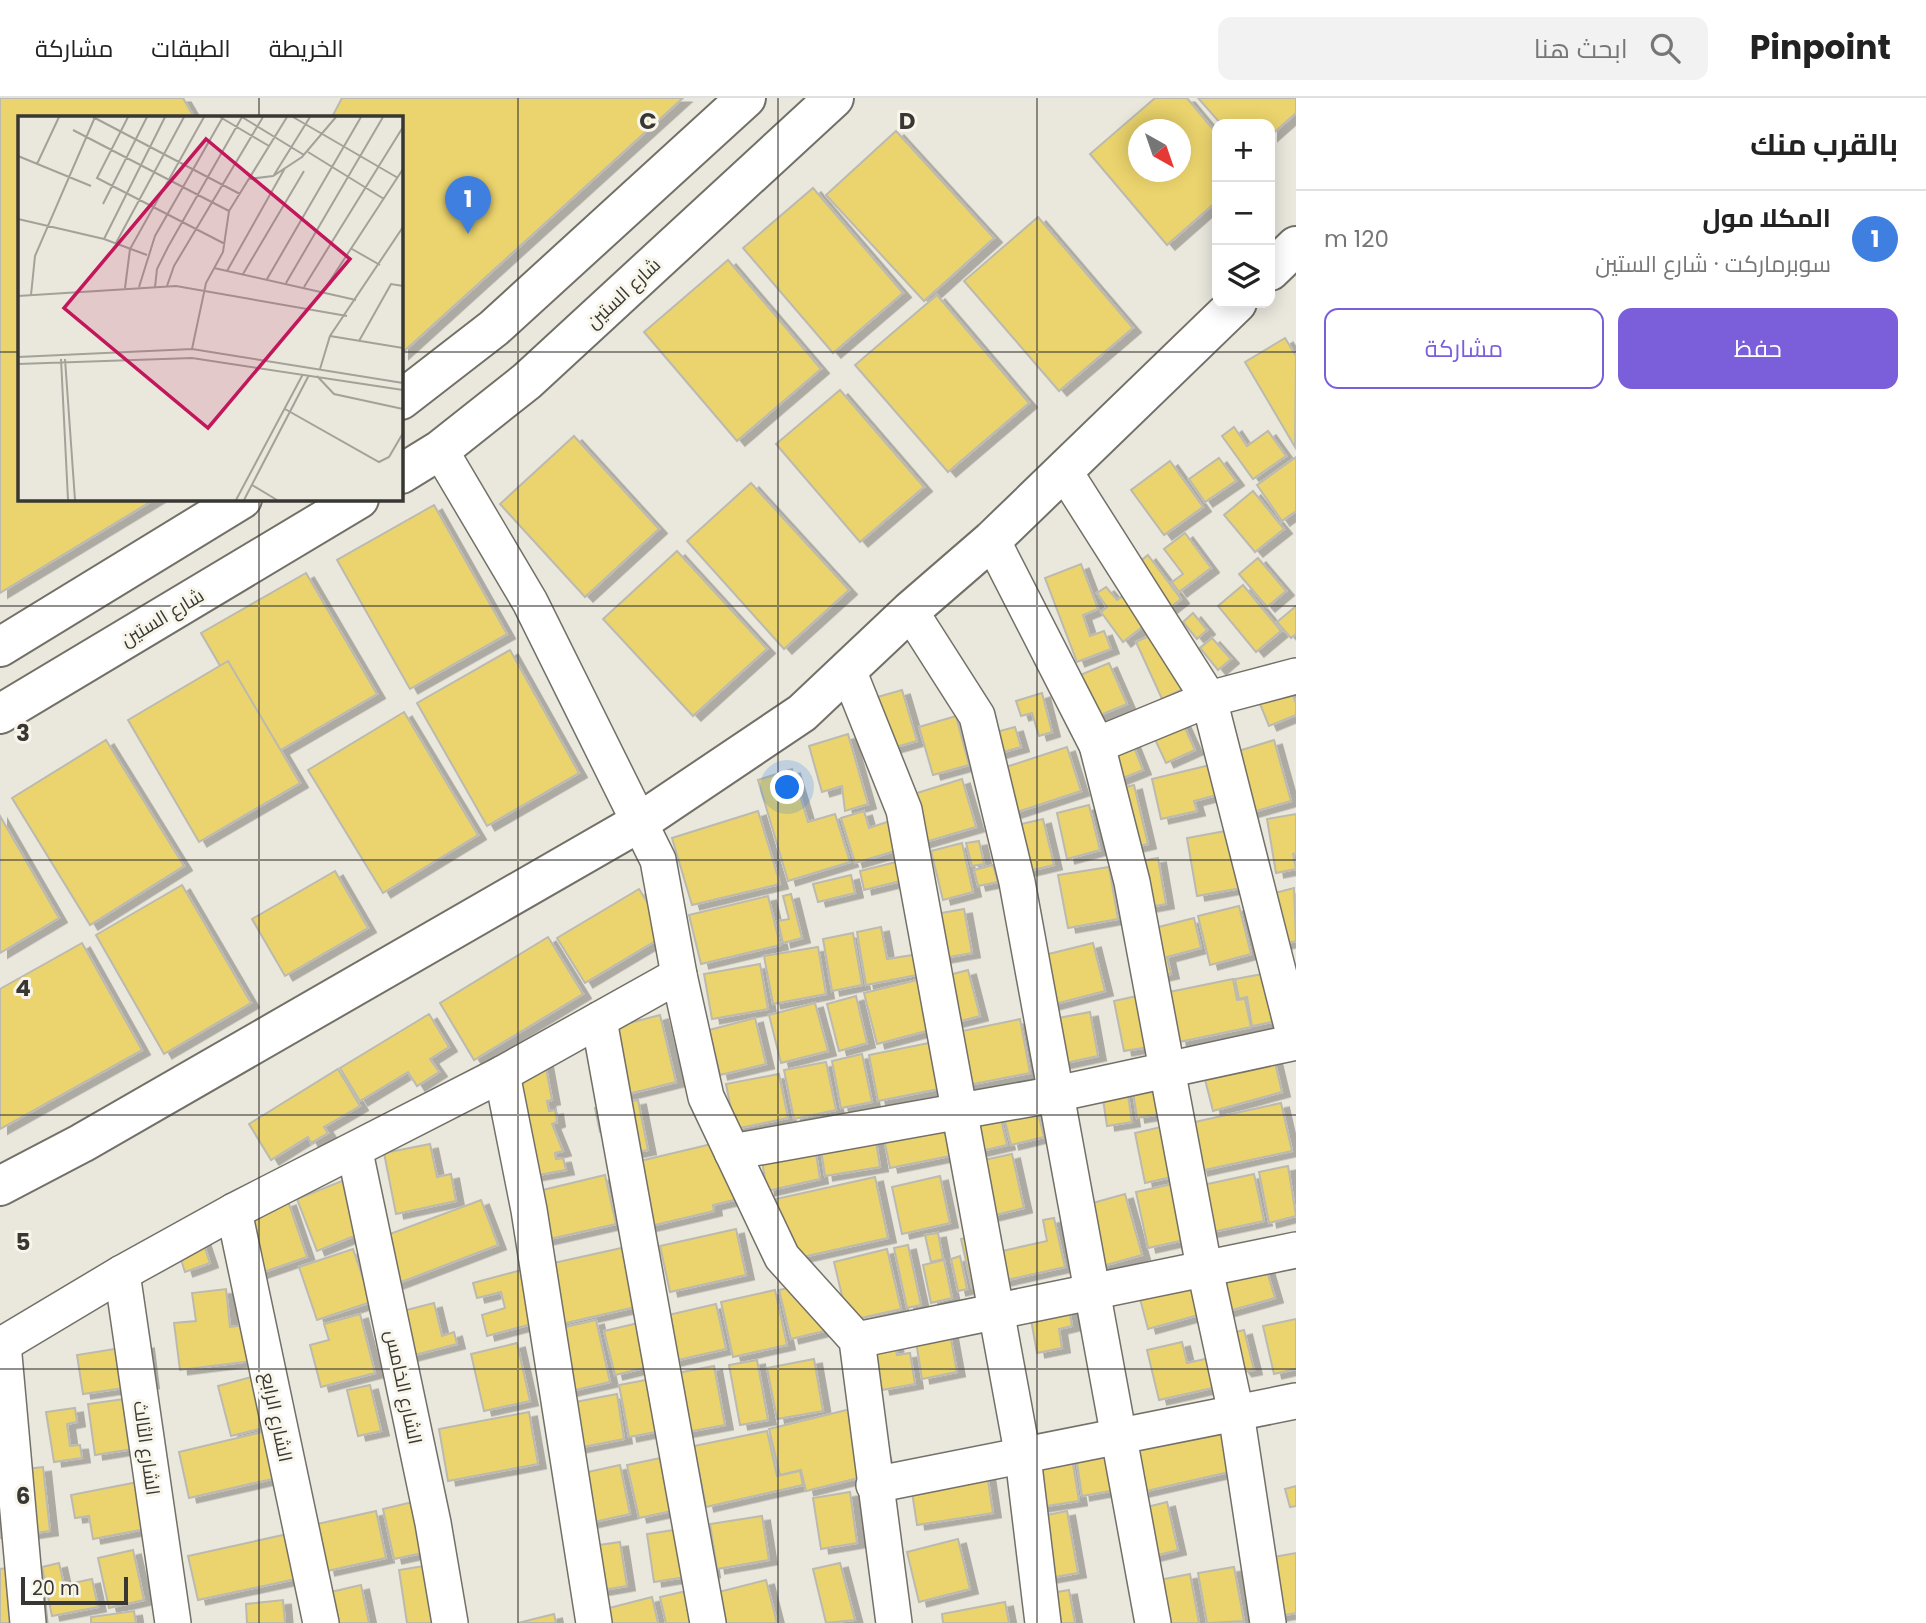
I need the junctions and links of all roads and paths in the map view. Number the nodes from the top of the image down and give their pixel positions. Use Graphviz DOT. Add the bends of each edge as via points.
graph roads {
  1 [pos="746,98"];
  2 [pos="834,98"];
  3 [pos="1296,246"];
  4 [pos="1275,266"];
  5 [pos="1232,308"];
  6 [pos="402,399"];
  7 [pos="440,450"];
  8 [pos="1064,471"];
  9 [pos="402,473"];
  10 [pos="240,500"];
  11 [pos="357,500"];
  12 [pos="992,540"];
  13 [pos="910,611"];
  14 [pos="0,646"];
  15 [pos="848,670"];
  16 [pos="1296,676"];
  17 [pos="1209,699"];
  18 [pos="0,714"];
  19 [pos="1097,745"];
  20 [pos="640,822"];
  21 [pos="679,975"];
  22 [pos="599,1020"];
  23 [pos="1296,1042"];
  24 [pos="1168,1071"];
  25 [pos="502,1074"];
  26 [pos="1056,1094"];
  27 [pos="959,1110"];
  28 [pos="355,1152"];
  29 [pos="732,1152"];
  30 [pos="0,1186"];
  31 [pos="234,1211"];
  32 [pos="1296,1250"];
  33 [pos="1205,1269"];
  34 [pos="122,1273"];
  35 [pos="1092,1292"];
  36 [pos="996,1312"];
  37 [pos="857,1340"];
  38 [pos="1,1345"];
  39 [pos="1296,1401"];
  40 [pos="1236,1413"];
  41 [pos="1118,1436"];
  42 [pos="1023,1457"];
  43 [pos="874,1485"];
  44 [pos="883,1616"];
  45 [pos="28,1623"];
  46 [pos="173,1623"];
  47 [pos="321,1623"];
  48 [pos="450,1623"];
  49 [pos="594,1623"];
  50 [pos="708,1623"];
  51 [pos="1043,1623"];
  52 [pos="1153,1623"];
  53 [pos="1268,1623"];
  1 -- 6 [label="main road" via="494,328"];
  2 -- 7 [label="main road, شارع الستين" via="527,381"];
  3 -- 4 [label="main road"];
  5 -- 8 [label="main road"];
  7 -- 9 [label="main road, شارع الستين"];
  7 -- 20 [label="street" via="530,602"];
  8 -- 12 [label="main road"];
  8 -- 17 [label="street"];
  10 -- 14 [label="main road"];
  11 -- 18 [label="main road, شارع الستين"];
  12 -- 13 [label="main road"];
  12 -- 19 [label="street"];
  13 -- 15 [label="main road"];
  13 -- 26 [label="street" via="977,716 1017,883"];
  15 -- 20 [label="main road" via="802,713"];
  15 -- 27 [label="street" via="904,810"];
  16 -- 17 [label="street"];
  17 -- 19 [label="street"];
  17 -- 23 [label="street"];
  19 -- 24 [label="street" via="1132,882"];
  20 -- 21 [label="street" via="658,860"];
  20 -- 30 [label="main road"];
  21 -- 22 [label="street"];
  21 -- 29 [label="street" via="706,1097"];
  22 -- 25 [label="street"];
  22 -- 50 [label="street"];
  23 -- 24 [label="street"];
  24 -- 26 [label="street"];
  24 -- 33 [label="street"];
  25 -- 28 [label="street"];
  25 -- 49 [label="street"];
  26 -- 27 [label="street"];
  26 -- 35 [label="street"];
  27 -- 29 [label="street"];
  27 -- 36 [label="street"];
  28 -- 31 [label="street"];
  28 -- 48 [label="street, الشارع الخامس"];
  29 -- 37 [label="street" via="782,1256"];
  31 -- 34 [label="street"];
  31 -- 47 [label="street, الشارع الرابع"];
  32 -- 33 [label="street"];
  33 -- 35 [label="street"];
  33 -- 40 [label="street"];
  34 -- 38 [label="street"];
  34 -- 46 [label="street, الشارع الثالث"];
  35 -- 36 [label="street"];
  35 -- 41 [label="street"];
  36 -- 37 [label="street"];
  36 -- 42 [label="street"];
  37 -- 43 [label="street"];
  38 -- 45 [label="street"];
  39 -- 40 [label="street"];
  40 -- 41 [label="street"];
  40 -- 53 [label="street"];
  41 -- 42 [label="street"];
  41 -- 52 [label="street"];
  42 -- 43 [label="street"];
  42 -- 51 [label="street"];
  43 -- 44 [label="street"];
}
